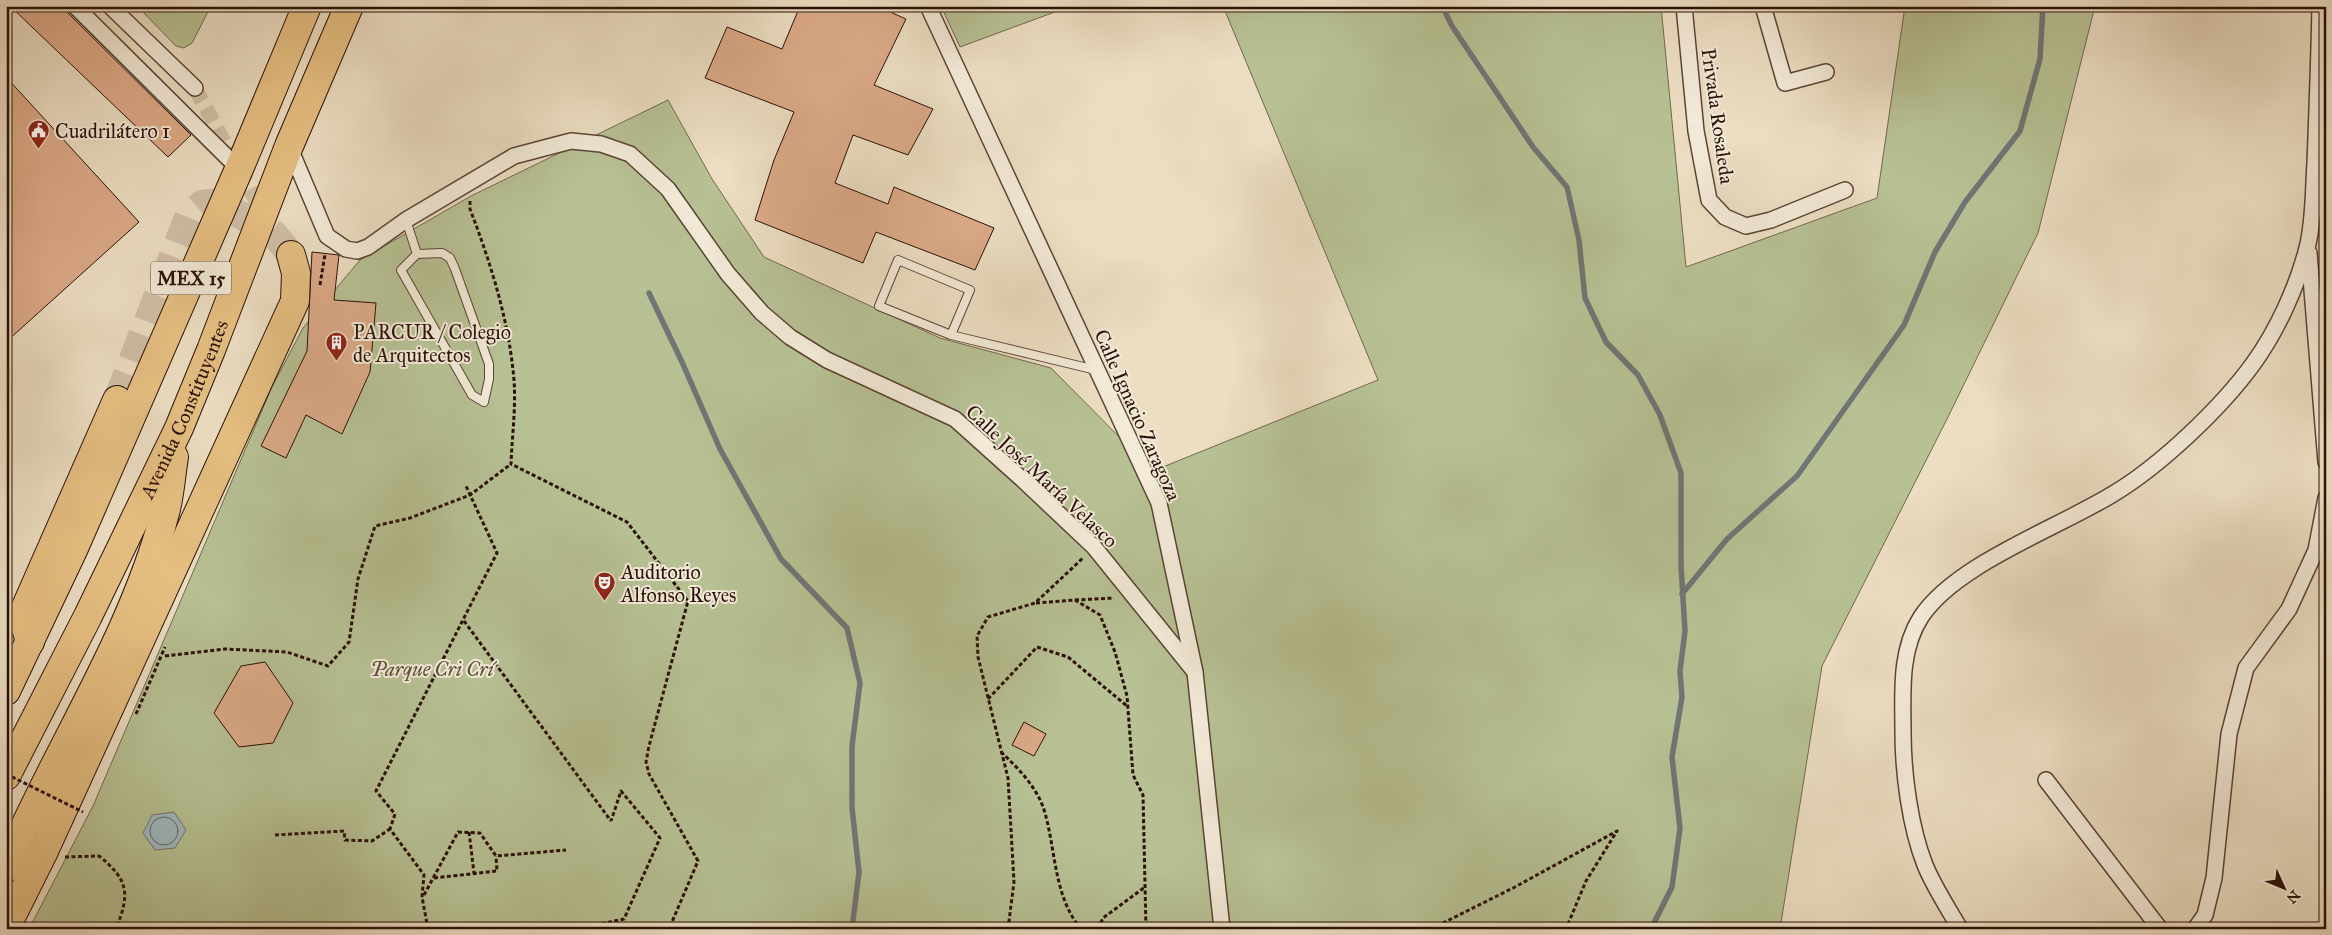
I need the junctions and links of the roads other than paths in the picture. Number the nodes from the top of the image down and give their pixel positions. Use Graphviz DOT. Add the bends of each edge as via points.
graph roads {
  1 [pos="75,6"];
  2 [pos="110,6"];
  3 [pos="307,6"];
  4 [pos="349,6"];
  5 [pos="928,6"];
  6 [pos="1684,6"];
  7 [pos="1763,6"];
  8 [pos="2320,6"];
  9 [pos="1826,72"];
  10 [pos="195,88"];
  11 [pos="289,146"];
  12 [pos="239,169"];
  13 [pos="1845,190"];
  14 [pos="406,220"];
  15 [pos="2308,244"];
  16 [pos="417,254"];
  17 [pos="291,255"];
  18 [pos="951,335"];
  19 [pos="1096,370"];
  20 [pos="117,400"];
  21 [pos="179,428"];
  22 [pos="2326,462"];
  23 [pos="2326,498"];
  24 [pos="30,642"];
  25 [pos="1195,672"];
  26 [pos="6,691"];
  27 [pos="6,775"];
  28 [pos="2046,780"];
  29 [pos="6,868"];
  30 [pos="6,927"];
  31 [pos="1222,929"];
  32 [pos="1960,929"];
  33 [pos="2160,929"];
  34 [pos="2195,929"];
  1 -- 12 [label="street"];
  2 -- 10 [label="street"];
  3 -- 12 [label="highway, MEX 15"];
  4 -- 11 [label="highway, Avenida Constituyentes / MEX 15"];
  5 -- 19 [label="street, Calle Ignacio Zaragoza"];
  6 -- 13 [label="street, Privada Rosaleda" via="1696,131 1709,200 1725,217 1746,226 1771,220"];
  7 -- 9 [label="street" via="1785,83"];
  8 -- 15 [label="street"];
  11 -- 14 [label="street, Calle José María Velasco" via="328,236 346,249 368,247"];
  11 -- 21 [label="highway, Avenida Constituyentes / MEX 15"];
  12 -- 24 [label="highway, MEX 15"];
  14 -- 16 [label="lane"];
  14 -- 25 [label="street, Calle José María Velasco" via="514,156 571,141 602,144 630,154 668,189 728,274 762,314 790,337 827,360 955,418 1094,547"];
  15 -- 22 [label="street"];
  15 -- 32 [label="street" via="2299,276 2253,364 2188,434 2141,476 2113,494 1977,568 1935,599 1919,619 1904,658 1903,759 1911,813 1925,864"];
  16 -- 16 [label="lane" via="401,270 472,395 484,402 489,364 455,269 450,258 442,254"];
  17 -- 30 [label="highway" via="297,285 295,300 44,851"];
  18 -- 18 [label="lane" via="879,306 898,260 970,290"];
  18 -- 19 [label="lane"];
  19 -- 25 [label="street, Calle Ignacio Zaragoza" via="1159,503"];
  20 -- 24 [label="highway" via="25,609"];
  21 -- 27 [label="highway, Avenida Constituyentes / MEX 15"];
  21 -- 29 [label="highway" via="166,511 146,576 124,629"];
  23 -- 34 [label="street" via="2316,550 2289,609 2246,668 2229,734 2214,878 2205,916"];
  24 -- 26 [label="highway, MEX 15"];
  25 -- 31 [label="street, Calle Ignacio Zaragoza"];
  28 -- 33 [label="street"];
}
